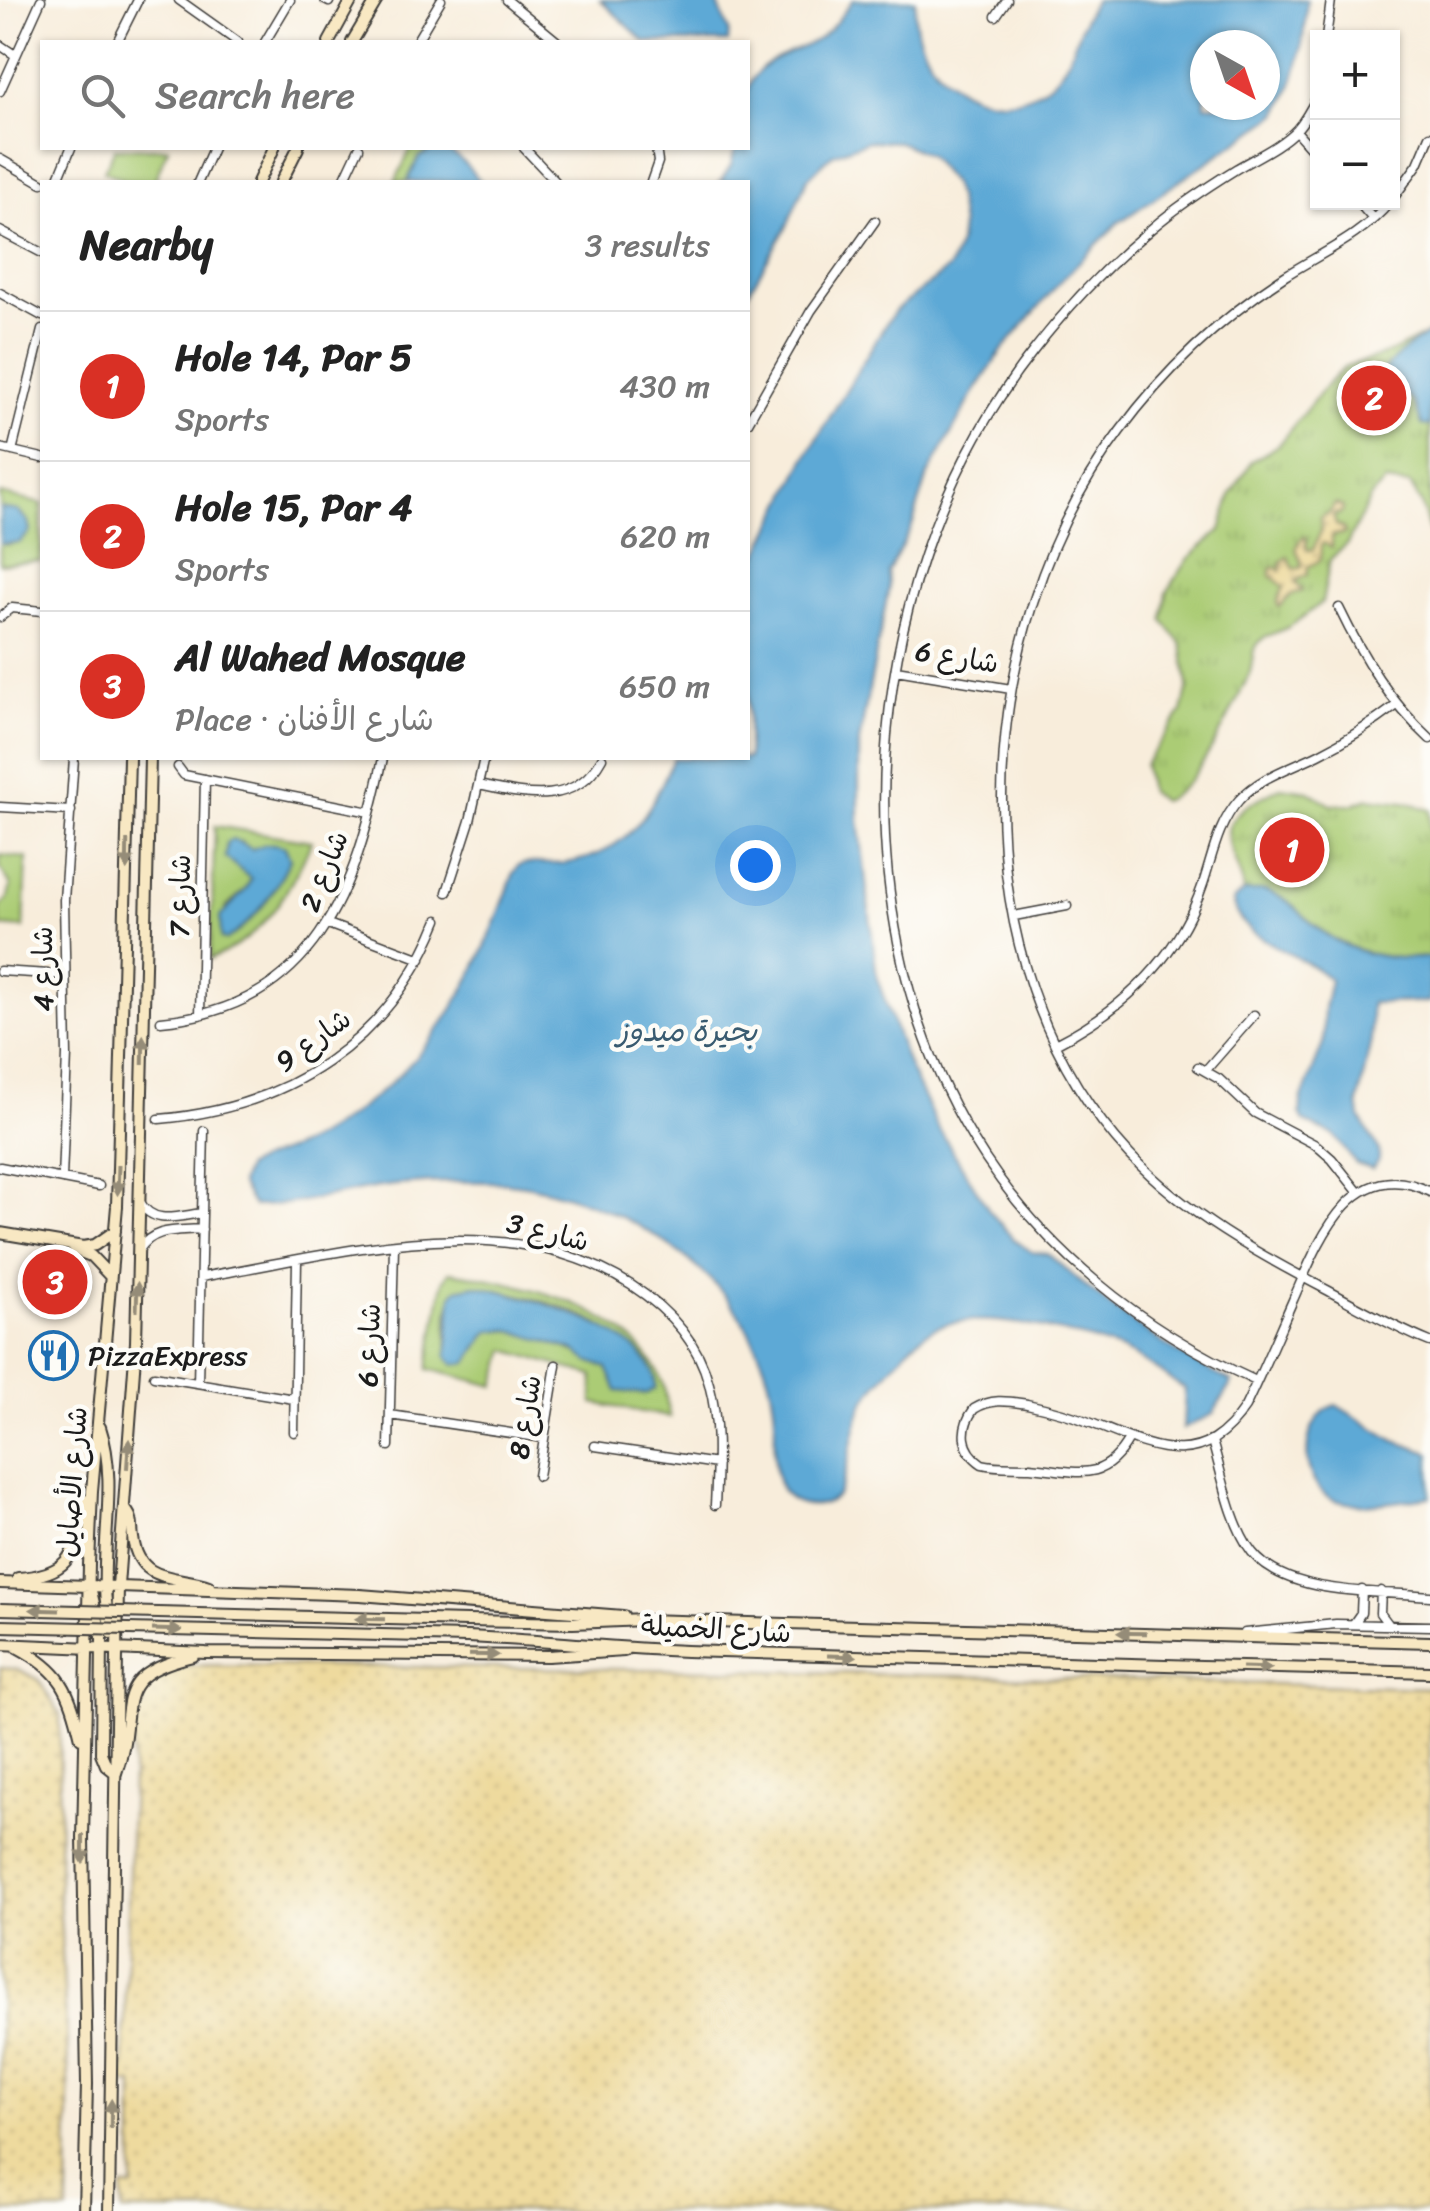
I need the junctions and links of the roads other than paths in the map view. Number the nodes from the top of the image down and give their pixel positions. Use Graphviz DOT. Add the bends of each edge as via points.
graph roads {
  1 [pos="41,0"];
  2 [pos="138,0"];
  3 [pos="178,0"];
  4 [pos="290,0"];
  5 [pos="352,0"];
  6 [pos="377,0"];
  7 [pos="442,0"];
  8 [pos="508,0"];
  9 [pos="1007,0"];
  10 [pos="1331,0"];
  11 [pos="996,16"];
  12 [pos="1327,30"];
  13 [pos="117,40"];
  14 [pos="235,40"];
  15 [pos="267,40"];
  16 [pos="329,40"];
  17 [pos="353,40"];
  18 [pos="417,40"];
  19 [pos="556,40"];
  20 [pos="0,45"];
  21 [pos="15,55"];
  22 [pos="0,91"];
  23 [pos="1310,112"];
  24 [pos="1296,131"];
  25 [pos="1430,136"];
  26 [pos="1310,147"];
  27 [pos="69,150"];
  28 [pos="212,150"];
  29 [pos="273,150"];
  30 [pos="297,150"];
  31 [pos="358,150"];
  32 [pos="526,150"];
  33 [pos="656,150"];
  34 [pos="0,159"];
  35 [pos="58,180"];
  36 [pos="199,180"];
  37 [pos="259,180"];
  38 [pos="283,180"];
  39 [pos="343,180"];
  40 [pos="550,180"];
  41 [pos="652,180"];
  42 [pos="40,182"];
  43 [pos="1400,189"];
  44 [pos="1365,210"];
  45 [pos="1382,210"];
  46 [pos="1373,219"];
  47 [pos="875,221"];
  48 [pos="0,232"];
  49 [pos="40,252"];
  50 [pos="0,294"];
  51 [pos="40,315"];
  52 [pos="40,338"];
  53 [pos="750,418"];
  54 [pos="0,448"];
  55 [pos="12,451"];
  56 [pos="40,458"];
  57 [pos="1339,608"];
  58 [pos="40,611"];
  59 [pos="0,617"];
  60 [pos="896,670"];
  61 [pos="1011,689"];
  62 [pos="1398,705"];
  63 [pos="1430,740"];
  64 [pos="74,760"];
  65 [pos="129,760"];
  66 [pos="150,760"];
  67 [pos="383,760"];
  68 [pos="484,760"];
  69 [pos="600,760"];
  70 [pos="178,768"];
  71 [pos="205,779"];
  72 [pos="479,785"];
  73 [pos="0,807"];
  74 [pos="71,811"];
  75 [pos="370,812"];
  76 [pos="448,892"];
  77 [pos="1067,906"];
  78 [pos="1014,916"];
  79 [pos="438,920"];
  80 [pos="328,924"];
  81 [pos="421,959"];
  82 [pos="0,971"];
  83 [pos="65,976"];
  84 [pos="200,1015"];
  85 [pos="1254,1015"];
  86 [pos="161,1021"];
  87 [pos="1055,1044"];
  88 [pos="160,1119"];
  89 [pos="204,1131"];
  90 [pos="0,1168"];
  91 [pos="62,1179"];
  92 [pos="100,1186"];
  93 [pos="1359,1192"];
  94 [pos="1430,1192"];
  95 [pos="139,1201"];
  96 [pos="202,1213"];
  97 [pos="159,1218"];
  98 [pos="202,1228"];
  99 [pos="114,1231"];
  100 [pos="159,1232"];
  101 [pos="0,1233"];
  102 [pos="65,1246"];
  103 [pos="394,1246"];
  104 [pos="138,1252"];
  105 [pos="297,1261"];
  106 [pos="110,1276"];
  107 [pos="201,1278"];
  108 [pos="1303,1278"];
  109 [pos="1430,1342"];
  110 [pos="556,1365"];
  111 [pos="154,1376"];
  112 [pos="1256,1381"];
  113 [pos="198,1384"];
  114 [pos="294,1399"];
  115 [pos="390,1416"];
  116 [pos="98,1421"];
  117 [pos="294,1432"];
  118 [pos="544,1438"];
  119 [pos="1129,1439"];
  120 [pos="1212,1441"];
  121 [pos="389,1446"];
  122 [pos="595,1446"];
  123 [pos="717,1464"];
  124 [pos="538,1476"];
  125 [pos="92,1490"];
  126 [pos="714,1505"];
  127 [pos="124,1508"];
  128 [pos="0,1582"];
  129 [pos="88,1586"];
  130 [pos="104,1586"];
  131 [pos="118,1586"];
  132 [pos="1362,1590"];
  133 [pos="218,1591"];
  134 [pos="1381,1592"];
  135 [pos="1430,1596"];
  136 [pos="0,1609"];
  137 [pos="644,1620"];
  138 [pos="1354,1624"];
  139 [pos="1389,1625"];
  140 [pos="0,1626"];
  141 [pos="1430,1626"];
  142 [pos="1230,1635"];
  143 [pos="1430,1642"];
  144 [pos="6,1644"];
  145 [pos="87,1648"];
  146 [pos="102,1648"];
  147 [pos="117,1649"];
  148 [pos="640,1649"];
  149 [pos="206,1653"];
  150 [pos="1430,1672"];
  151 [pos="84,1751"];
  152 [pos="116,1773"];
  153 [pos="84,2211"];
  154 [pos="109,2211"];
  1 -- 21 [label="street"];
  2 -- 13 [label="street"];
  3 -- 14 [label="street"];
  4 -- 15 [label="street"];
  5 -- 16 [label="main road"];
  6 -- 17 [label="main road"];
  7 -- 18 [label="street"];
  8 -- 19 [label="street"];
  9 -- 11 [label="street"];
  10 -- 12 [label="street"];
  20 -- 21 [label="street"];
  21 -- 22 [label="street"];
  23 -- 24 [label="street"];
  24 -- 26 [label="street"];
  24 -- 60 [label="street" via="1153,227 1030,354 981,428 942,505 913,586"];
  25 -- 43 [label="street"];
  27 -- 35 [label="street"];
  28 -- 36 [label="street"];
  29 -- 37 [label="main road"];
  30 -- 38 [label="main road"];
  31 -- 39 [label="street"];
  32 -- 40 [label="street"];
  33 -- 41 [label="street"];
  34 -- 42 [label="street"];
  44 -- 46 [label="street"];
  45 -- 46 [label="street"];
  46 -- 61 [label="street" via="1214,329 1118,432 1050,554"];
  47 -- 53 [label="street" via="811,311"];
  48 -- 49 [label="street"];
  50 -- 51 [label="street"];
  52 -- 55 [label="street"];
  54 -- 55 [label="street"];
  55 -- 56 [label="street"];
  57 -- 62 [label="street"];
  58 -- 59 [label="street" via="12,608"];
  60 -- 61 [label="street, شارع 6"];
  60 -- 112 [label="street" via="884,783 893,904 919,1020 958,1112 1012,1194 1076,1263 1161,1330"];
  61 -- 78 [label="street" via="1002,780"];
  62 -- 63 [label="street"];
  62 -- 87 [label="street" via="1239,800 1170,950 1115,1007"];
  64 -- 74 [label="street, شارع 4"];
  65 -- 99 [label="main road, شارع الأصايل, one-way"];
  95 -- 66 [label="main road, شارع الأصايل, one-way"];
  67 -- 75 [label="street, شارع 2"];
  68 -- 72 [label="street"];
  69 -- 72 [label="street" via="580,784 554,795"];
  70 -- 71 [label="street"];
  71 -- 75 [label="street"];
  71 -- 84 [label="street, شارع 7"];
  72 -- 76 [label="street"];
  73 -- 74 [label="street"];
  74 -- 83 [label="street, شارع 4"];
  75 -- 80 [label="street, شارع 2"];
  77 -- 78 [label="street"];
  78 -- 87 [label="street"];
  79 -- 81 [label="street, شارع 9"];
  80 -- 81 [label="street"];
  80 -- 84 [label="street, شارع 2" via="273,982"];
  81 -- 88 [label="street, شارع 9" via="368,1029 299,1082 245,1104"];
  82 -- 83 [label="street"];
  83 -- 91 [label="street, شارع 4"];
  84 -- 86 [label="street, شارع 2"];
  85 -- 93 [label="street" via="1202,1068 1255,1113 1316,1145"];
  87 -- 108 [label="street" via="1100,1118 1158,1183 1227,1236"];
  89 -- 96 [label="street"];
  90 -- 91 [label="street"];
  91 -- 92 [label="street"];
  93 -- 94 [label="street" via="1399,1183"];
  93 -- 108 [label="street" via="1325,1230"];
  95 -- 97 [label="street"];
  95 -- 104 [label="main road, شارع الأصايل"];
  96 -- 97 [label="street"];
  96 -- 98 [label="street"];
  97 -- 100 [label="street"];
  98 -- 100 [label="street"];
  98 -- 107 [label="street"];
  99 -- 102 [label="main road" via="92,1246"];
  99 -- 106 [label="main road, شارع الأصايل"];
  100 -- 104 [label="street"];
  101 -- 102 [label="main road"];
  102 -- 106 [label="main road" via="91,1256"];
  103 -- 105 [label="street, شارع 3"];
  103 -- 115 [label="street, شارع 6"];
  103 -- 123 [label="street, شارع 3" via="472,1240 528,1246 593,1266 640,1291 682,1330 702,1362 713,1399"];
  127 -- 104 [label="main road, شارع الأصايل, one-way"];
  105 -- 107 [label="street, شارع 3"];
  105 -- 114 [label="street"];
  106 -- 116 [label="main road, شارع الأصايل"];
  107 -- 113 [label="street"];
  108 -- 109 [label="street"];
  108 -- 112 [label="street"];
  110 -- 118 [label="street, شارع 8"];
  111 -- 113 [label="street"];
  112 -- 120 [label="street" via="1237,1418"];
  113 -- 114 [label="street"];
  114 -- 117 [label="street"];
  115 -- 118 [label="street"];
  115 -- 121 [label="street, شارع 6"];
  116 -- 125 [label="main road, شارع الأصايل"];
  116 -- 130 [label="main road" via="108,1464"];
  118 -- 124 [label="street, شارع 8"];
  119 -- 119 [label="street" via="1070,1415 997,1400 974,1409 964,1428 967,1450 982,1464 1065,1473 1096,1470"];
  119 -- 120 [label="street" via="1173,1450"];
  120 -- 132 [label="street" via="1242,1536 1264,1565 1297,1581"];
  122 -- 123 [label="street"];
  123 -- 126 [label="street, شارع 3"];
  125 -- 128 [label="main road" via="78,1544 66,1562 41,1576"];
  125 -- 129 [label="main road, شارع الأصايل"];
  127 -- 131 [label="main road, شارع الأصايل"];
  127 -- 133 [label="main road" via="149,1568 169,1580"];
  128 -- 129 [label="main road"];
  129 -- 130 [label="main road"];
  129 -- 145 [label="main road, شارع الأصايل"];
  129 -- 146 [label="main road"];
  130 -- 131 [label="main road"];
  130 -- 147 [label="main road"];
  131 -- 133 [label="main road"];
  131 -- 147 [label="main road, شارع الأصايل"];
  132 -- 134 [label="street"];
  132 -- 138 [label="street"];
  133 -- 137 [label="main road" via="379,1596"];
  134 -- 135 [label="street"];
  134 -- 139 [label="street" via="1380,1613"];
  137 -- 136 [label="main road, شارع الخميلة, one-way, bridge"];
  142 -- 137 [label="main road, شارع الخميلة, one-way"];
  138 -- 139 [label="street"];
  138 -- 142 [label="street"];
  139 -- 141 [label="street"];
  140 -- 148 [label="main road, شارع الخميلة, one-way, bridge" via="572,1641"];
  142 -- 143 [label="main road, شارع الخميلة"];
  144 -- 145 [label="main road"];
  144 -- 151 [label="main road" via="42,1661 64,1685"];
  145 -- 146 [label="main road"];
  145 -- 151 [label="main road, شارع الأصايل"];
  146 -- 147 [label="main road"];
  146 -- 152 [label="main road" via="101,1752"];
  147 -- 149 [label="main road"];
  147 -- 152 [label="main road, شارع الأصايل"];
  149 -- 148 [label="main road, one-way" via="560,1656"];
  148 -- 150 [label="main road, شارع الخميلة, one-way"];
  149 -- 152 [label="main road" via="153,1668 134,1686"];
  151 -- 153 [label="main road, شارع الأصايل, one-way"];
  154 -- 152 [label="main road, شارع الأصايل, one-way"];
}
